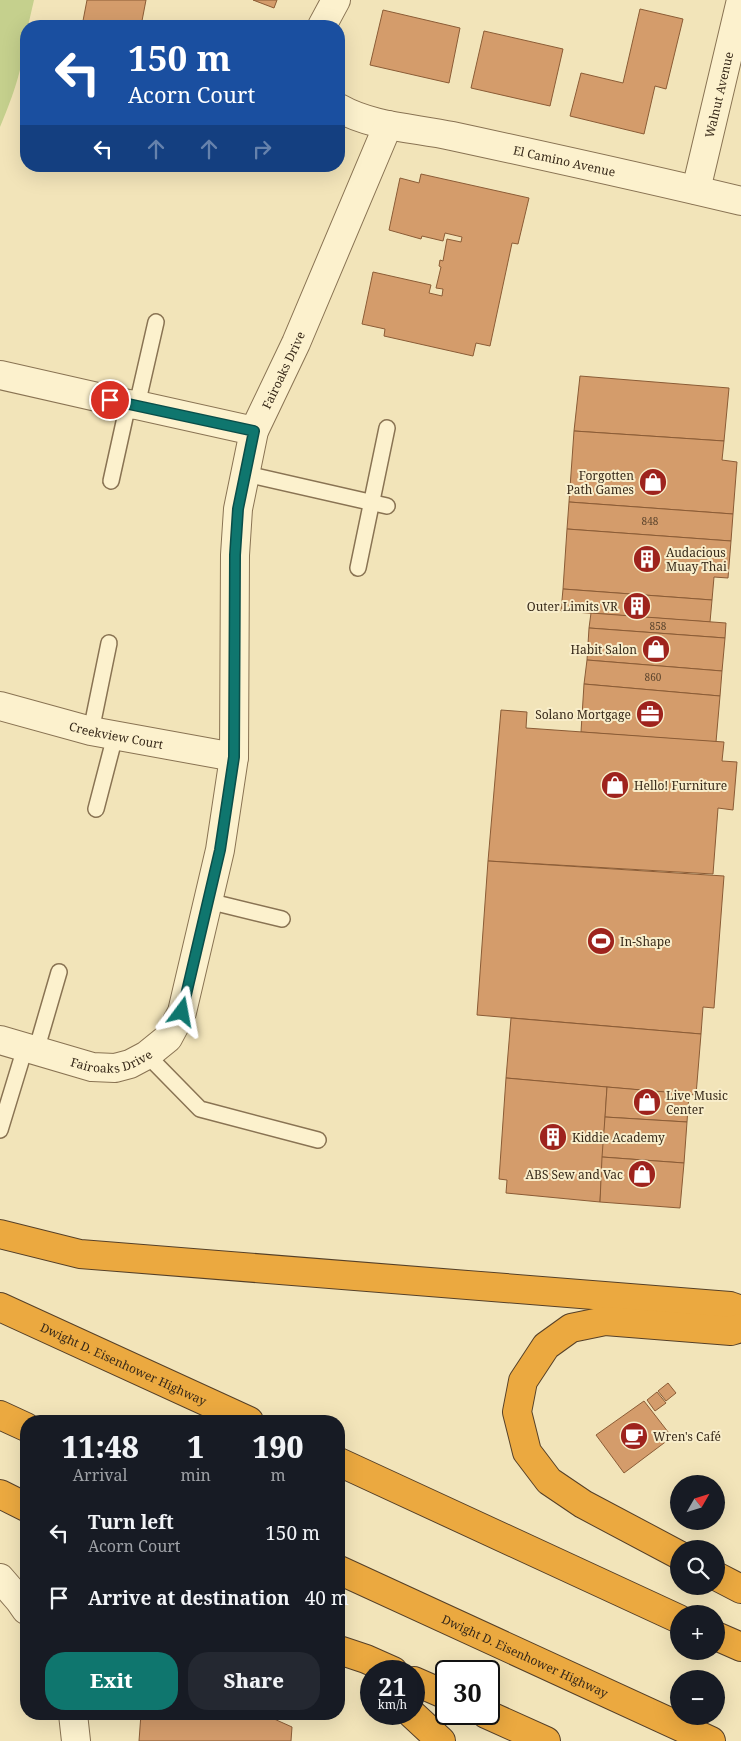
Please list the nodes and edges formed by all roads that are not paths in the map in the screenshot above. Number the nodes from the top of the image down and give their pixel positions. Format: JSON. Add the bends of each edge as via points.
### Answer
{"nodes":[{"id":1,"x":336,"y":0,"type":"edge"},
{"id":2,"x":741,"y":0,"type":"edge"},
{"id":3,"x":325,"y":20,"type":"edge"},
{"id":4,"x":345,"y":113,"type":"edge"},
{"id":5,"x":388,"y":125,"type":"junction"},
{"id":6,"x":696,"y":190,"type":"junction"},
{"id":7,"x":741,"y":201,"type":"edge"},
{"id":8,"x":156,"y":322,"type":"dead end"},
{"id":9,"x":0,"y":375,"type":"edge"},
{"id":10,"x":132,"y":405,"type":"junction"},
{"id":11,"x":387,"y":428,"type":"dead end"},
{"id":12,"x":254,"y":431,"type":"junction"},
{"id":13,"x":246,"y":474,"type":"junction"},
{"id":14,"x":111,"y":481,"type":"dead end"},
{"id":15,"x":370,"y":502,"type":"junction"},
{"id":16,"x":387,"y":506,"type":"dead end"},
{"id":17,"x":358,"y":568,"type":"dead end"},
{"id":18,"x":110,"y":643,"type":"dead end"},
{"id":19,"x":0,"y":706,"type":"edge"},
{"id":20,"x":103,"y":733,"type":"junction"},
{"id":21,"x":234,"y":757,"type":"junction"},
{"id":22,"x":96,"y":809,"type":"dead end"},
{"id":23,"x":208,"y":901,"type":"junction"},
{"id":24,"x":282,"y":919,"type":"dead end"},
{"id":25,"x":59,"y":972,"type":"dead end"},
{"id":26,"x":20,"y":1046,"type":"edge"},
{"id":27,"x":147,"y":1055,"type":"junction"},
{"id":28,"x":0,"y":1130,"type":"edge"},
{"id":29,"x":318,"y":1140,"type":"dead end"},
{"id":30,"x":0,"y":1234,"type":"edge"},
{"id":31,"x":0,"y":1307,"type":"edge"},
{"id":32,"x":741,"y":1310,"type":"edge"},
{"id":33,"x":741,"y":1328,"type":"edge"},
{"id":34,"x":0,"y":1415,"type":"edge"},
{"id":35,"x":235,"y":1415,"type":"edge"},
{"id":36,"x":20,"y":1424,"type":"edge"},
{"id":37,"x":345,"y":1465,"type":"edge"},
{"id":38,"x":0,"y":1494,"type":"edge"},
{"id":39,"x":20,"y":1504,"type":"edge"},
{"id":40,"x":670,"y":1550,"type":"edge"},
{"id":41,"x":345,"y":1573,"type":"edge"},
{"id":42,"x":0,"y":1578,"type":"edge"},
{"id":43,"x":725,"y":1581,"type":"edge"},
{"id":44,"x":741,"y":1589,"type":"edge"},
{"id":45,"x":20,"y":1603,"type":"edge"},
{"id":46,"x":670,"y":1615,"type":"edge"},
{"id":47,"x":725,"y":1640,"type":"edge"},
{"id":48,"x":741,"y":1648,"type":"edge"},
{"id":49,"x":345,"y":1652,"type":"edge"},
{"id":50,"x":368,"y":1660,"type":"edge"},
{"id":51,"x":345,"y":1662,"type":"edge"},
{"id":52,"x":360,"y":1672,"type":"edge"},
{"id":53,"x":74,"y":1720,"type":"edge"},
{"id":54,"x":500,"y":1720,"type":"edge"},
{"id":55,"x":424,"y":1725,"type":"edge"},
{"id":56,"x":76,"y":1741,"type":"edge"},
{"id":57,"x":441,"y":1741,"type":"edge"},
{"id":58,"x":546,"y":1741,"type":"edge"},
{"id":59,"x":711,"y":1741,"type":"edge"}],
"edges":[{"from":1,"to":3,"type":"street"},
{"from":2,"to":6,"type":"street","name":"Walnut Avenue"},
{"from":4,"to":5,"type":"street","name":"El Camino Avenue"},
{"from":5,"to":6,"type":"street","name":"El Camino Avenue"},
{"from":5,"to":12,"type":"street","name":"Fairoaks Drive","via":[[296,343]]},
{"from":6,"to":7,"type":"street","name":"El Camino Avenue"},
{"from":8,"to":10,"type":"lane"},
{"from":9,"to":10,"type":"street"},
{"from":10,"to":12,"type":"street"},
{"from":10,"to":14,"type":"lane"},
{"from":11,"to":15,"type":"lane"},
{"from":12,"to":13,"type":"street","name":"Fairoaks Drive"},
{"from":13,"to":15,"type":"lane"},
{"from":13,"to":21,"type":"street","name":"Fairoaks Drive","via":[[238,509],[235,555]]},
{"from":15,"to":16,"type":"lane"},
{"from":15,"to":17,"type":"lane"},
{"from":18,"to":20,"type":"lane"},
{"from":19,"to":20,"type":"street","name":"Creekview Court"},
{"from":20,"to":21,"type":"street","name":"Creekview Court"},
{"from":20,"to":22,"type":"lane"},
{"from":21,"to":23,"type":"street","name":"Fairoaks Drive","via":[[220,850]]},
{"from":23,"to":24,"type":"lane"},
{"from":23,"to":27,"type":"street","name":"Fairoaks Drive","via":[[182,1012],[168,1038]]},
{"from":25,"to":26,"type":"lane"},
{"from":26,"to":27,"type":"street","name":"Fairoaks Drive","via":[[92,1067],[115,1068]]},
{"from":26,"to":28,"type":"lane"},
{"from":27,"to":29,"type":"lane","via":[[200,1109]]},
{"from":30,"to":32,"type":"highway","via":[[80,1254],[730,1306]]},
{"from":31,"to":35,"type":"highway","name":"Dwight D. Eisenhower Highway"},
{"from":33,"to":40,"type":"highway","via":[[731,1331],[604,1321],[571,1328],[546,1346],[523,1381],[517,1412],[527,1452],[549,1481],[583,1504]]},
{"from":34,"to":36,"type":"highway"},
{"from":37,"to":46,"type":"highway"},
{"from":38,"to":39,"type":"highway"},
{"from":41,"to":59,"type":"highway","name":"Dwight D. Eisenhower Highway"},
{"from":42,"to":45,"type":"street"},
{"from":43,"to":44,"type":"highway"},
{"from":47,"to":48,"type":"highway"},
{"from":49,"to":50,"type":"highway"},
{"from":51,"to":52,"type":"highway"},
{"from":53,"to":56,"type":"street"},
{"from":54,"to":58,"type":"highway"},
{"from":55,"to":57,"type":"highway"}]}
